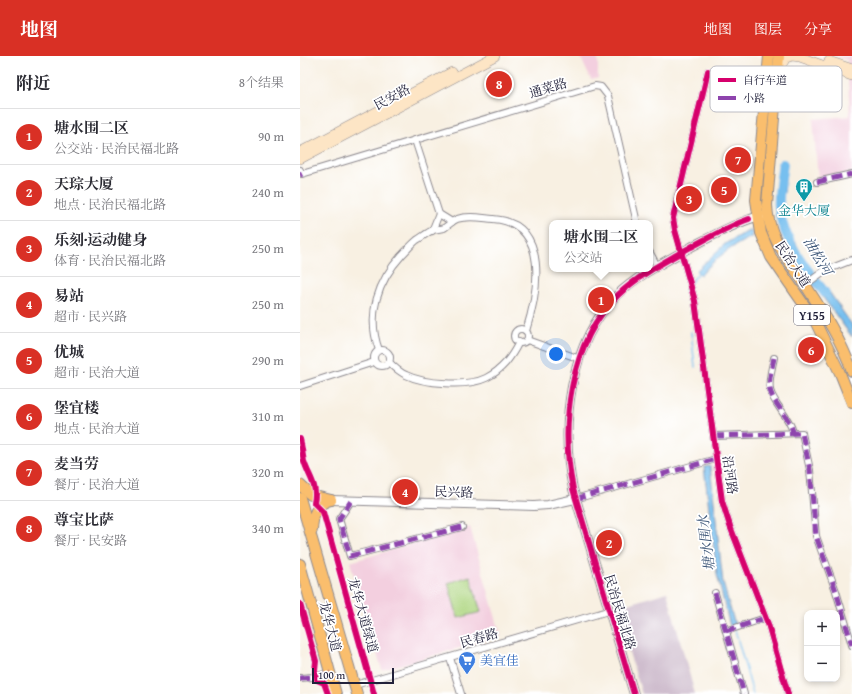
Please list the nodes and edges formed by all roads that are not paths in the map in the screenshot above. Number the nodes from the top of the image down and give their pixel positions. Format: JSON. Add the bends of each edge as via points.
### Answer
{"nodes":[{"id":1,"x":482,"y":56,"type":"edge"},
{"id":2,"x":495,"y":56,"type":"edge"},
{"id":3,"x":771,"y":56,"type":"edge"},
{"id":4,"x":813,"y":56,"type":"edge"},
{"id":5,"x":800,"y":57,"type":"edge"},
{"id":6,"x":770,"y":66,"type":"edge"},
{"id":7,"x":776,"y":66,"type":"edge"},
{"id":8,"x":780,"y":66,"type":"edge"},
{"id":9,"x":825,"y":66,"type":"edge"},
{"id":10,"x":852,"y":69,"type":"edge"},
{"id":11,"x":708,"y":71,"type":"dead end"},
{"id":12,"x":842,"y":72,"type":"edge"},
{"id":13,"x":852,"y":76,"type":"edge"},
{"id":14,"x":765,"y":112,"type":"edge"},
{"id":15,"x":774,"y":112,"type":"edge"},
{"id":16,"x":415,"y":140,"type":"junction"},
{"id":17,"x":300,"y":152,"type":"edge"},
{"id":18,"x":300,"y":159,"type":"edge"},
{"id":19,"x":301,"y":173,"type":"edge"},
{"id":20,"x":852,"y":174,"type":"edge"},
{"id":21,"x":817,"y":182,"type":"dead end"},
{"id":22,"x":439,"y":214,"type":"junction"},
{"id":23,"x":636,"y":220,"type":"edge"},
{"id":24,"x":452,"y":222,"type":"junction"},
{"id":25,"x":764,"y":222,"type":"junction"},
{"id":26,"x":432,"y":230,"type":"junction"},
{"id":27,"x":681,"y":252,"type":"junction"},
{"id":28,"x":653,"y":259,"type":"edge"},
{"id":29,"x":852,"y":260,"type":"edge"},
{"id":30,"x":657,"y":266,"type":"junction"},
{"id":31,"x":653,"y":269,"type":"edge"},
{"id":32,"x":649,"y":272,"type":"edge"},
{"id":33,"x":808,"y":282,"type":"junction"},
{"id":34,"x":526,"y":331,"type":"junction"},
{"id":35,"x":527,"y":340,"type":"junction"},
{"id":36,"x":519,"y":342,"type":"junction"},
{"id":37,"x":379,"y":350,"type":"junction"},
{"id":38,"x":774,"y":358,"type":"dead end"},
{"id":39,"x":580,"y":360,"type":"junction"},
{"id":40,"x":374,"y":362,"type":"junction"},
{"id":41,"x":389,"y":362,"type":"junction"},
{"id":42,"x":852,"y":371,"type":"edge"},
{"id":43,"x":300,"y":386,"type":"edge"},
{"id":44,"x":852,"y":403,"type":"edge"},
{"id":45,"x":793,"y":432,"type":"junction"},
{"id":46,"x":714,"y":436,"type":"junction"},
{"id":47,"x":715,"y":460,"type":"junction"},
{"id":48,"x":300,"y":485,"type":"edge"},
{"id":49,"x":300,"y":498,"type":"edge"},
{"id":50,"x":575,"y":499,"type":"junction"},
{"id":51,"x":331,"y":500,"type":"junction"},
{"id":52,"x":351,"y":501,"type":"junction"},
{"id":53,"x":462,"y":526,"type":"dead end"},
{"id":54,"x":311,"y":535,"type":"junction"},
{"id":55,"x":300,"y":564,"type":"edge"},
{"id":56,"x":715,"y":593,"type":"dead end"},
{"id":57,"x":608,"y":611,"type":"junction"},
{"id":58,"x":765,"y":618,"type":"junction"},
{"id":59,"x":728,"y":630,"type":"junction"},
{"id":60,"x":852,"y":645,"type":"edge"},
{"id":61,"x":450,"y":658,"type":"junction"},
{"id":62,"x":330,"y":673,"type":"junction"},
{"id":63,"x":300,"y":678,"type":"edge"},
{"id":64,"x":356,"y":690,"type":"edge"},
{"id":65,"x":336,"y":694,"type":"edge"},
{"id":66,"x":461,"y":694,"type":"edge"},
{"id":67,"x":634,"y":694,"type":"edge"},
{"id":68,"x":744,"y":694,"type":"edge"},
{"id":69,"x":788,"y":694,"type":"edge"}],
"edges":[{"from":1,"to":17,"type":"main road","name":"民安路"},
{"from":2,"to":18,"type":"main road","name":"民安路"},
{"from":3,"to":6,"type":"main road","name":"民治大道","number":"Y155"},
{"from":3,"to":7,"type":"main road","name":"民治大道","number":"Y155"},
{"from":4,"to":10,"type":"main road"},
{"from":5,"to":8,"type":"main road","via":[[787,58]]},
{"from":5,"to":9,"type":"main road"},
{"from":11,"to":27,"type":"street","name":"沿河路","via":[[674,209],[675,230]]},
{"from":12,"to":13,"type":"main road"},
{"from":14,"to":25,"type":"main road","name":"民治大道","number":"Y155","via":[[756,200]]},
{"from":15,"to":25,"type":"main road","name":"民治大道","number":"Y155"},
{"from":16,"to":19,"type":"street","name":"通菜路"},
{"from":16,"to":22,"type":"street"},
{"from":16,"to":23,"type":"street","name":"通菜路","via":[[590,86],[601,88],[608,96]]},
{"from":20,"to":21,"type":"street"},
{"from":22,"to":24,"type":"street"},
{"from":22,"to":26,"type":"street"},
{"from":24,"to":26,"type":"street","via":[[445,227]]},
{"from":24,"to":34,"type":"street","via":[[470,217],[496,219],[512,223],[527,236],[536,262],[536,275],[533,306]]},
{"from":25,"to":27,"type":"street","name":"民治民福北路","via":[[739,223]]},
{"from":25,"to":33,"type":"main road","name":"民治大道","number":"Y155","via":[[783,255]]},
{"from":25,"to":44,"type":"main road","name":"民治大道","number":"Y155","via":[[771,257],[814,320]]},
{"from":26,"to":37,"type":"street","via":[[416,241],[382,281],[372,324]]},
{"from":27,"to":30,"type":"street","name":"民治民福北路"},
{"from":27,"to":46,"type":"street","name":"沿河路","via":[[692,290]]},
{"from":28,"to":30,"type":"street"},
{"from":29,"to":33,"type":"street","via":[[832,267]]},
{"from":30,"to":31,"type":"street","name":"民治民福北路"},
{"from":32,"to":39,"type":"street","name":"民治民福北路","via":[[609,305],[591,334]]},
{"from":33,"to":42,"type":"main road","name":"民治大道","number":"Y155"},
{"from":34,"to":35,"type":"street"},
{"from":34,"to":36,"type":"street","via":[[521,328],[515,332],[514,338]]},
{"from":35,"to":36,"type":"street"},
{"from":35,"to":39,"type":"street"},
{"from":36,"to":41,"type":"street","via":[[513,355],[500,369],[475,382],[421,380],[406,376]]},
{"from":37,"to":40,"type":"street","via":[[374,353]]},
{"from":37,"to":41,"type":"street","via":[[387,351]]},
{"from":38,"to":45,"type":"street","via":[[770,390],[790,421]]},
{"from":39,"to":50,"type":"street","name":"民治民福北路","via":[[569,404],[567,434],[568,464]]},
{"from":40,"to":41,"type":"street","via":[[383,366]]},
{"from":40,"to":43,"type":"street"},
{"from":45,"to":46,"type":"street"},
{"from":45,"to":60,"type":"street","via":[[803,434],[812,487],[816,536]]},
{"from":46,"to":47,"type":"street","name":"沿河路"},
{"from":47,"to":50,"type":"street"},
{"from":47,"to":58,"type":"street","name":"沿河路","via":[[725,512]]},
{"from":48,"to":51,"type":"main road","via":[[311,495]]},
{"from":49,"to":54,"type":"main road","name":"龙华大道"},
{"from":50,"to":52,"type":"street","name":"民兴路","via":[[534,506]]},
{"from":50,"to":57,"type":"street","name":"民治民福北路"},
{"from":51,"to":52,"type":"street","name":"民兴路"},
{"from":51,"to":54,"type":"main road","via":[[316,509]]},
{"from":52,"to":53,"type":"street","via":[[339,519],[350,556]]},
{"from":54,"to":64,"type":"main road","name":"龙华大道"},
{"from":55,"to":62,"type":"main road","name":"龙华大道"},
{"from":56,"to":59,"type":"street"},
{"from":57,"to":61,"type":"street","name":"民春路"},
{"from":57,"to":67,"type":"street","name":"民治民福北路"},
{"from":58,"to":59,"type":"street"},
{"from":58,"to":69,"type":"street","name":"沿河路"},
{"from":59,"to":68,"type":"street"},
{"from":61,"to":64,"type":"street","name":"民春路"},
{"from":61,"to":66,"type":"street"},
{"from":62,"to":63,"type":"street"},
{"from":62,"to":65,"type":"main road","name":"龙华大道"}]}
